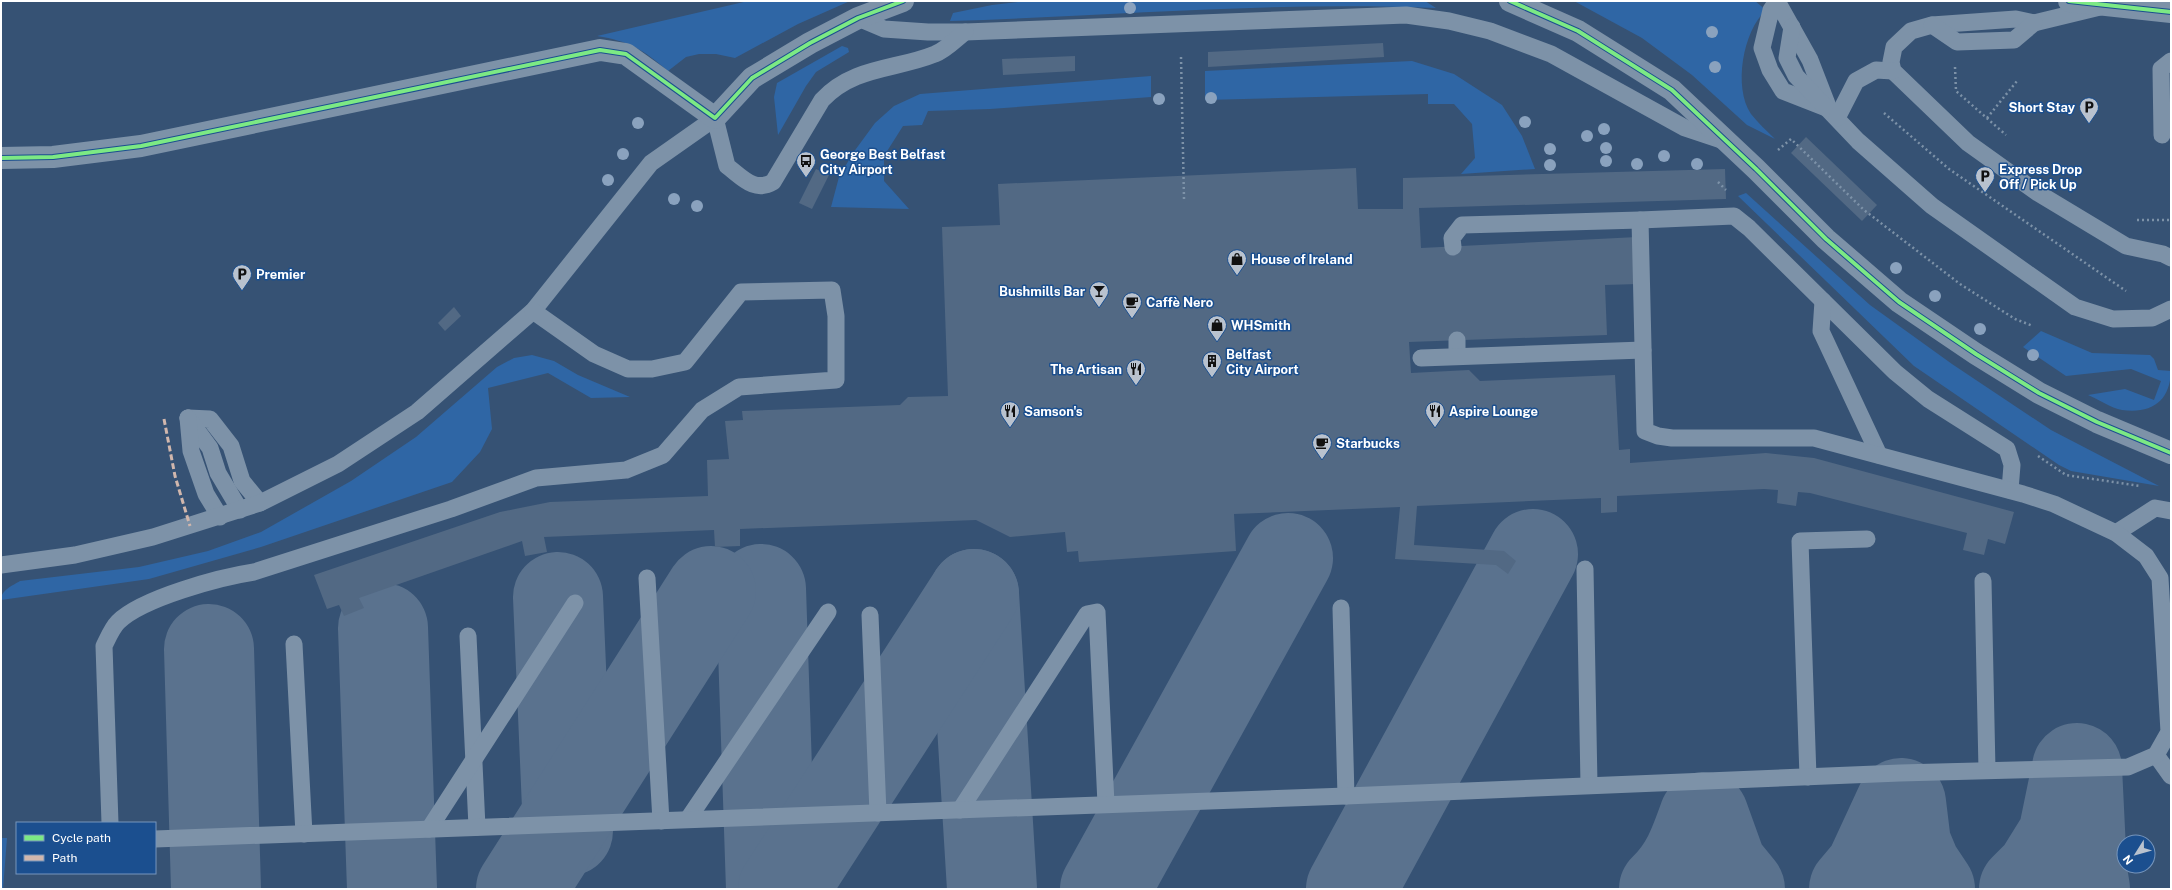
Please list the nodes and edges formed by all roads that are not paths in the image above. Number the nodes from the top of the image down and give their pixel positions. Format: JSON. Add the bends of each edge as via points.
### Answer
{"nodes":[{"id":1,"x":903,"y":1,"type":"edge"},
{"id":2,"x":1777,"y":1,"type":"edge"},
{"id":3,"x":2069,"y":1,"type":"edge"},
{"id":4,"x":1523,"y":3,"type":"edge"},
{"id":5,"x":2106,"y":6,"type":"junction"},
{"id":6,"x":2171,"y":12,"type":"edge"},
{"id":7,"x":858,"y":18,"type":"junction"},
{"id":8,"x":965,"y":32,"type":"junction"},
{"id":9,"x":2168,"y":66,"type":"edge"},
{"id":10,"x":1893,"y":71,"type":"junction"},
{"id":11,"x":1833,"y":113,"type":"junction"},
{"id":12,"x":715,"y":118,"type":"junction"},
{"id":13,"x":2162,"y":134,"type":"dead end"},
{"id":14,"x":1728,"y":143,"type":"junction"},
{"id":15,"x":1,"y":158,"type":"edge"},
{"id":16,"x":1640,"y":220,"type":"junction"},
{"id":17,"x":1453,"y":247,"type":"dead end"},
{"id":18,"x":2171,"y":258,"type":"edge"},
{"id":19,"x":1823,"y":301,"type":"junction"},
{"id":20,"x":2171,"y":309,"type":"edge"},
{"id":21,"x":533,"y":312,"type":"junction"},
{"id":22,"x":1643,"y":350,"type":"junction"},
{"id":23,"x":1420,"y":358,"type":"dead end"},
{"id":24,"x":188,"y":418,"type":"junction"},
{"id":25,"x":2171,"y":452,"type":"edge"},
{"id":26,"x":1879,"y":455,"type":"junction"},
{"id":27,"x":2010,"y":490,"type":"junction"},
{"id":28,"x":260,"y":504,"type":"junction"},
{"id":29,"x":240,"y":510,"type":"junction"},
{"id":30,"x":2171,"y":511,"type":"edge"},
{"id":31,"x":220,"y":517,"type":"junction"},
{"id":32,"x":2116,"y":533,"type":"junction"},
{"id":33,"x":1867,"y":539,"type":"dead end"},
{"id":34,"x":1,"y":565,"type":"edge"},
{"id":35,"x":1585,"y":569,"type":"dead end"},
{"id":36,"x":647,"y":578,"type":"dead end"},
{"id":37,"x":1983,"y":581,"type":"dead end"},
{"id":38,"x":575,"y":603,"type":"dead end"},
{"id":39,"x":1341,"y":608,"type":"dead end"},
{"id":40,"x":828,"y":612,"type":"dead end"},
{"id":41,"x":870,"y":615,"type":"dead end"},
{"id":42,"x":468,"y":636,"type":"dead end"},
{"id":43,"x":294,"y":644,"type":"dead end"},
{"id":44,"x":2156,"y":755,"type":"junction"},
{"id":45,"x":474,"y":759,"type":"junction"},
{"id":46,"x":1987,"y":770,"type":"junction"},
{"id":47,"x":2171,"y":776,"type":"edge"},
{"id":48,"x":1808,"y":777,"type":"junction"},
{"id":49,"x":1589,"y":786,"type":"junction"},
{"id":50,"x":1346,"y":796,"type":"junction"},
{"id":51,"x":1106,"y":804,"type":"junction"},
{"id":52,"x":960,"y":810,"type":"junction"},
{"id":53,"x":878,"y":813,"type":"junction"},
{"id":54,"x":688,"y":819,"type":"junction"},
{"id":55,"x":661,"y":821,"type":"junction"},
{"id":56,"x":110,"y":822,"type":"edge"},
{"id":57,"x":477,"y":827,"type":"junction"},
{"id":58,"x":429,"y":829,"type":"junction"},
{"id":59,"x":304,"y":834,"type":"junction"},
{"id":60,"x":156,"y":839,"type":"edge"}],
"edges":[{"from":1,"to":7,"type":"street"},
{"from":2,"to":11,"type":"lane","via":[[1792,27],[1787,58],[1796,76]]},
{"from":2,"to":11,"type":"lane","via":[[1771,10],[1762,48],[1770,70],[1783,91]]},
{"from":3,"to":5,"type":"street"},
{"from":4,"to":14,"type":"street","via":[[1578,31],[1646,72],[1672,90]]},
{"from":5,"to":6,"type":"street"},
{"from":5,"to":10,"type":"lane","via":[[2034,23],[2016,19],[1932,25],[1911,31],[1894,47],[1891,62]]},
{"from":7,"to":8,"type":"lane","via":[[884,29]]},
{"from":7,"to":12,"type":"street","via":[[752,78]]},
{"from":8,"to":12,"type":"lane","via":[[937,54],[860,75],[830,92],[822,100],[773,182],[766,187],[756,187],[726,166]]},
{"from":8,"to":14,"type":"lane","via":[[1413,16],[1449,21],[1490,32],[1551,54],[1685,128]]},
{"from":9,"to":13,"type":"lane"},
{"from":10,"to":11,"type":"lane","via":[[1876,70],[1856,81]]},
{"from":10,"to":18,"type":"lane","via":[[1968,143],[2038,193],[2126,246]]},
{"from":11,"to":20,"type":"lane","via":[[1858,141],[1932,206],[2075,307],[2113,319],[2152,318]]},
{"from":12,"to":15,"type":"street","via":[[626,54],[600,50],[141,146],[53,157]]},
{"from":12,"to":21,"type":"lane","via":[[651,163]]},
{"from":14,"to":25,"type":"street","via":[[1826,239],[1899,302],[2040,393],[2097,422]]},
{"from":16,"to":17,"type":"lane","via":[[1462,225],[1452,238]]},
{"from":16,"to":19,"type":"lane","via":[[1734,216]]},
{"from":16,"to":22,"type":"lane"},
{"from":19,"to":26,"type":"lane","via":[[1821,331]]},
{"from":19,"to":27,"type":"lane","via":[[1922,395],[2006,449],[2012,465]]},
{"from":21,"to":28,"type":"lane","via":[[417,412],[338,464]]},
{"from":21,"to":56,"type":"lane","via":[[594,354],[628,369],[652,369],[685,362],[741,292],[832,290],[836,316],[836,380],[739,387],[702,410],[663,455],[626,470],[536,478],[444,511],[254,572],[222,577],[144,605],[118,622],[104,646]]},
{"from":22,"to":23,"type":"lane","via":[[1457,348]]},
{"from":22,"to":26,"type":"lane","via":[[1645,431],[1672,438],[1814,438]]},
{"from":24,"to":28,"type":"lane","via":[[210,419],[231,446],[242,481]]},
{"from":24,"to":29,"type":"lane","via":[[210,448],[218,473]]},
{"from":24,"to":31,"type":"lane","via":[[191,450],[206,494]]},
{"from":26,"to":27,"type":"lane"},
{"from":27,"to":32,"type":"lane","via":[[2054,504]]},
{"from":28,"to":29,"type":"lane"},
{"from":29,"to":31,"type":"lane"},
{"from":30,"to":32,"type":"lane","via":[[2155,508]]},
{"from":31,"to":34,"type":"lane","via":[[153,537],[83,553]]},
{"from":32,"to":44,"type":"lane","via":[[2146,556],[2160,578],[2168,732]]},
{"from":33,"to":48,"type":"lane","via":[[1800,542]]},
{"from":35,"to":49,"type":"lane"},
{"from":36,"to":55,"type":"lane"},
{"from":37,"to":46,"type":"lane"},
{"from":38,"to":45,"type":"lane"},
{"from":39,"to":50,"type":"lane"},
{"from":40,"to":54,"type":"lane"},
{"from":41,"to":53,"type":"lane"},
{"from":42,"to":45,"type":"lane"},
{"from":43,"to":59,"type":"lane"},
{"from":44,"to":46,"type":"lane","via":[[2128,767]]},
{"from":44,"to":47,"type":"lane"},
{"from":45,"to":57,"type":"lane"},
{"from":45,"to":58,"type":"lane"},
{"from":46,"to":48,"type":"lane"},
{"from":48,"to":49,"type":"lane"},
{"from":49,"to":50,"type":"lane"},
{"from":50,"to":51,"type":"lane"},
{"from":51,"to":52,"type":"lane"},
{"from":51,"to":52,"type":"lane","via":[[1097,612],[1087,614]]},
{"from":52,"to":53,"type":"lane"},
{"from":53,"to":54,"type":"lane"},
{"from":54,"to":55,"type":"lane"},
{"from":55,"to":57,"type":"lane"},
{"from":57,"to":58,"type":"lane"},
{"from":58,"to":59,"type":"lane"},
{"from":59,"to":60,"type":"lane"}]}
